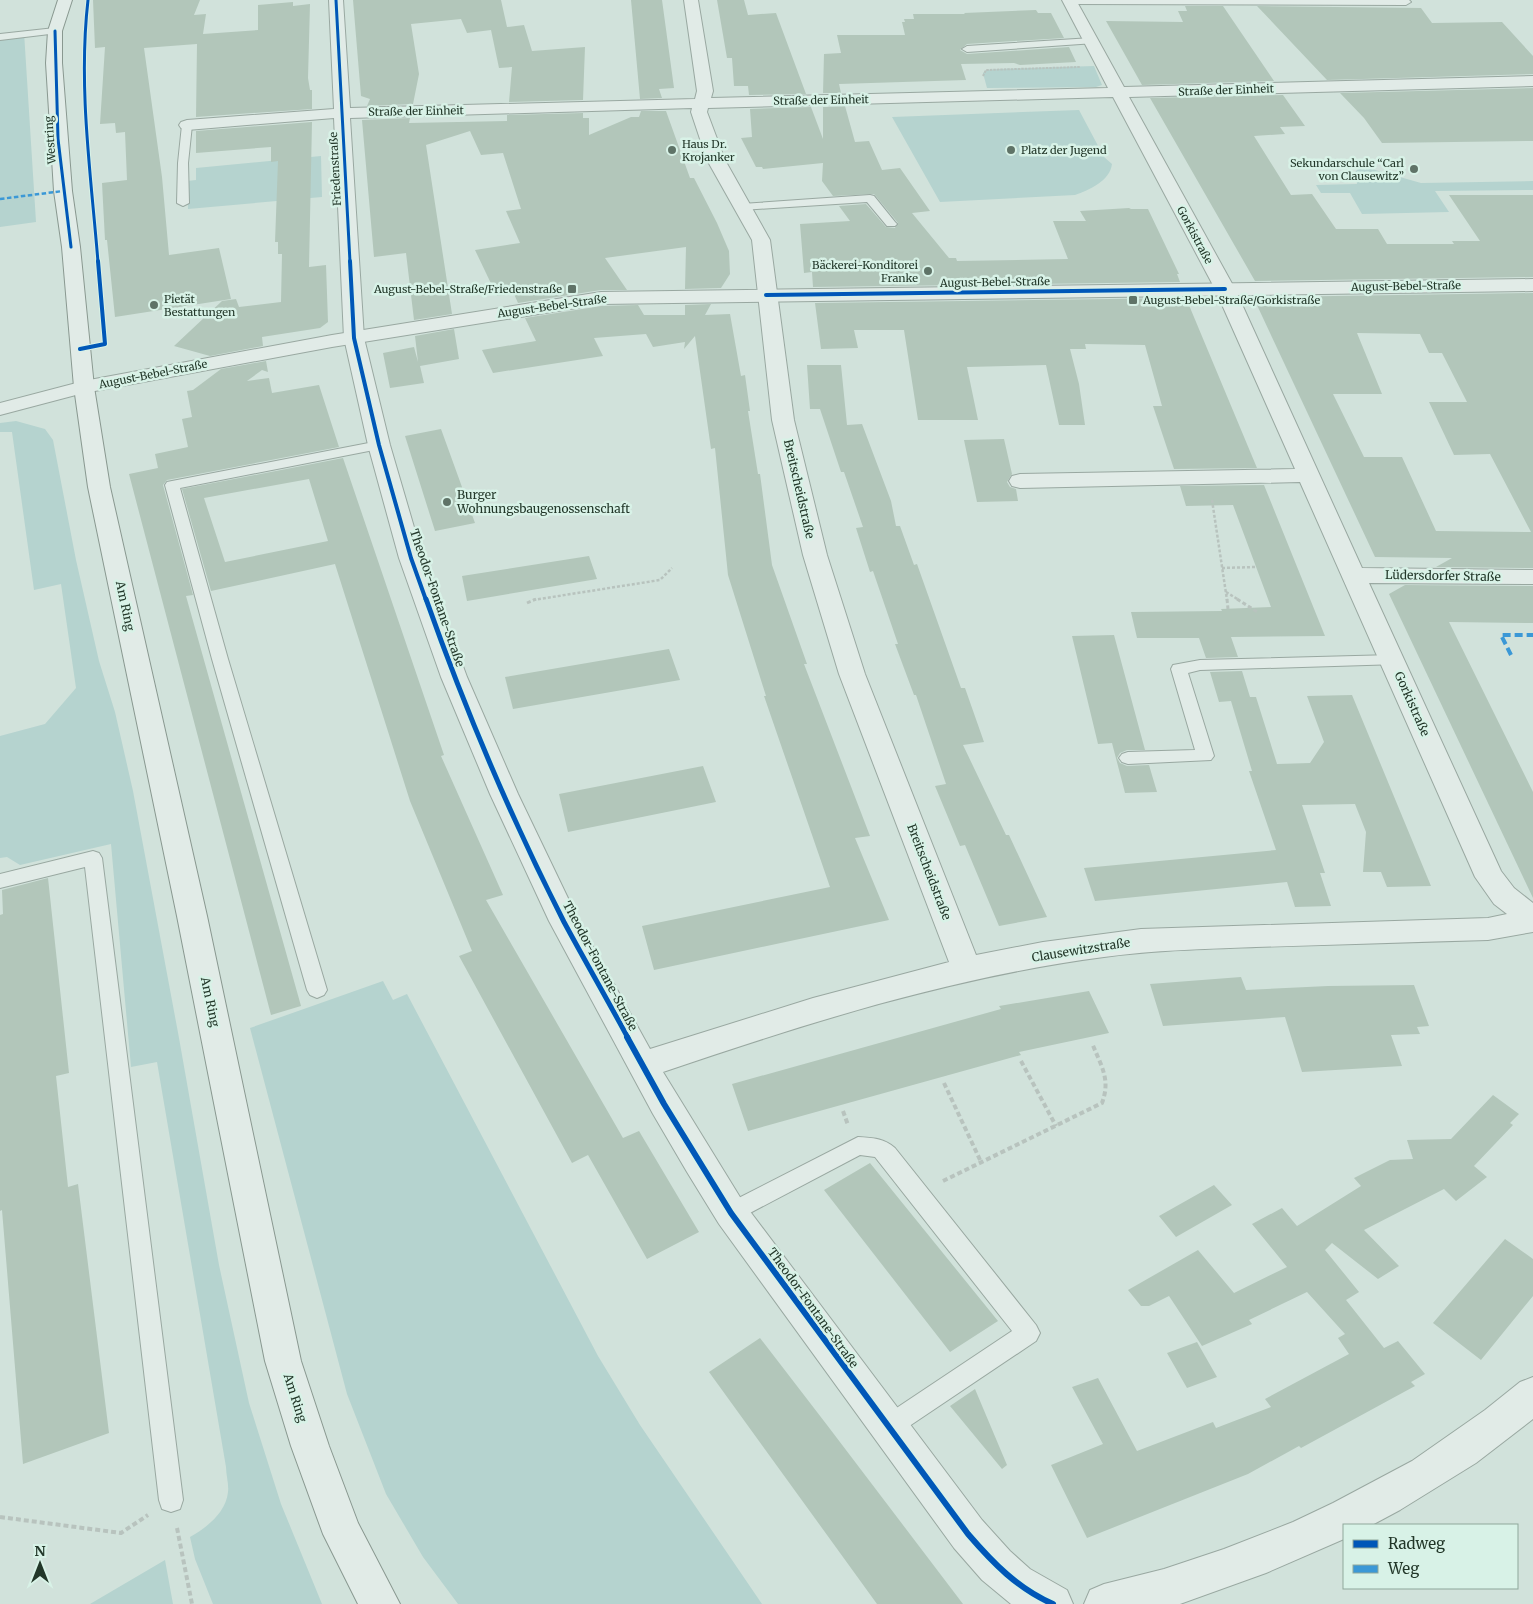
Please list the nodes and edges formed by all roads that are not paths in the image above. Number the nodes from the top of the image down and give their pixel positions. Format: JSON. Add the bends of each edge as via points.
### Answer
{"nodes":[{"id":1,"x":66,"y":0,"type":"edge"},
{"id":2,"x":336,"y":0,"type":"edge"},
{"id":3,"x":691,"y":0,"type":"edge"},
{"id":4,"x":1069,"y":1,"type":"edge"},
{"id":5,"x":1406,"y":2,"type":"dead end"},
{"id":6,"x":55,"y":31,"type":"junction"},
{"id":7,"x":0,"y":37,"type":"edge"},
{"id":8,"x":1092,"y":41,"type":"junction"},
{"id":9,"x":967,"y":49,"type":"dead end"},
{"id":10,"x":1533,"y":81,"type":"edge"},
{"id":11,"x":1119,"y":92,"type":"junction"},
{"id":12,"x":702,"y":103,"type":"junction"},
{"id":13,"x":342,"y":113,"type":"junction"},
{"id":14,"x":187,"y":125,"type":"joint"},
{"id":15,"x":183,"y":203,"type":"dead end"},
{"id":16,"x":742,"y":207,"type":"junction"},
{"id":17,"x":891,"y":224,"type":"dead end"},
{"id":18,"x":1533,"y":284,"type":"edge"},
{"id":19,"x":1224,"y":289,"type":"junction"},
{"id":20,"x":766,"y":295,"type":"junction"},
{"id":21,"x":354,"y":338,"type":"junction"},
{"id":22,"x":84,"y":387,"type":"junction"},
{"id":23,"x":0,"y":409,"type":"edge"},
{"id":24,"x":379,"y":445,"type":"junction"},
{"id":25,"x":1309,"y":475,"type":"junction"},
{"id":26,"x":1020,"y":481,"type":"dead end"},
{"id":27,"x":1354,"y":576,"type":"junction"},
{"id":28,"x":1533,"y":577,"type":"edge"},
{"id":29,"x":1393,"y":660,"type":"junction"},
{"id":30,"x":1128,"y":758,"type":"dead end"},
{"id":31,"x":0,"y":881,"type":"edge"},
{"id":32,"x":1533,"y":920,"type":"edge"},
{"id":33,"x":966,"y":968,"type":"junction"},
{"id":34,"x":317,"y":990,"type":"dead end"},
{"id":35,"x":643,"y":1065,"type":"junction"},
{"id":36,"x":730,"y":1213,"type":"junction"},
{"id":37,"x":1533,"y":1395,"type":"edge"},
{"id":38,"x":888,"y":1427,"type":"junction"},
{"id":39,"x":171,"y":1500,"type":"road end"},
{"id":40,"x":1038,"y":1601,"type":"edge"},
{"id":41,"x":380,"y":1604,"type":"edge"},
{"id":42,"x":1104,"y":1604,"type":"edge"}],
"edges":[{"from":1,"to":6,"type":"street","name":"Westring"},
{"from":2,"to":13,"type":"street","name":"Friedenstraße"},
{"from":3,"to":12,"type":"street","name":"Breitscheidstraße","via":[[705,91]]},
{"from":4,"to":5,"type":"lane"},
{"from":4,"to":8,"type":"street","name":"Gorkistraße"},
{"from":6,"to":7,"type":"lane"},
{"from":6,"to":22,"type":"street","name":"Westring","via":[[54,63],[63,190]]},
{"from":8,"to":9,"type":"lane"},
{"from":8,"to":11,"type":"street","name":"Gorkistraße"},
{"from":10,"to":11,"type":"street","name":"Straße der Einheit"},
{"from":11,"to":12,"type":"street","name":"Straße der Einheit"},
{"from":11,"to":19,"type":"street","name":"Gorkistraße"},
{"from":12,"to":13,"type":"street","name":"Straße der Einheit"},
{"from":12,"to":16,"type":"street","name":"Breitscheidstraße","via":[[699,112],[711,148]]},
{"from":13,"to":14,"type":"street","name":"Straße der Einheit"},
{"from":13,"to":21,"type":"street","name":"Friedenstraße"},
{"from":14,"to":15,"type":"lane","name":"Straße der Einheit","via":[[182,163]]},
{"from":16,"to":17,"type":"lane","via":[[870,198]]},
{"from":16,"to":20,"type":"street","name":"Breitscheidstraße","via":[[761,240]]},
{"from":18,"to":19,"type":"street","name":"August-Bebel-Straße"},
{"from":19,"to":20,"type":"street","name":"August-Bebel-Straße"},
{"from":19,"to":25,"type":"street","name":"Gorkistraße"},
{"from":20,"to":21,"type":"street","name":"August-Bebel-Straße","via":[[586,299]]},
{"from":20,"to":33,"type":"street","name":"Breitscheidstraße","via":[[783,420],[829,605],[852,674]]},
{"from":21,"to":22,"type":"street","name":"August-Bebel-Straße"},
{"from":21,"to":24,"type":"street","name":"Theodor-Fontane-Straße"},
{"from":22,"to":23,"type":"street","name":"August-Bebel-Straße"},
{"from":22,"to":41,"type":"street","name":"Am Ring","via":[[99,487],[186,888],[283,1361],[343,1534]]},
{"from":24,"to":34,"type":"lane","via":[[172,484]]},
{"from":24,"to":35,"type":"street","name":"Theodor-Fontane-Straße","via":[[414,567],[454,677],[504,794],[564,921]]},
{"from":25,"to":26,"type":"street"},
{"from":25,"to":27,"type":"street","name":"Gorkistraße"},
{"from":27,"to":28,"type":"street","name":"Lüdersdorfer Straße"},
{"from":27,"to":29,"type":"street","name":"Gorkistraße"},
{"from":29,"to":30,"type":"lane","via":[[1200,665],[1179,669],[1205,756]]},
{"from":29,"to":32,"type":"street","name":"Gorkistraße","via":[[1489,877],[1504,896]]},
{"from":31,"to":39,"type":"lane","via":[[93,858]]},
{"from":32,"to":33,"type":"street","name":"Clausewitzstraße","via":[[1488,929],[1140,941]]},
{"from":33,"to":35,"type":"street","name":"Clausewitzstraße","via":[[827,1005]]},
{"from":35,"to":36,"type":"street","name":"Theodor-Fontane-Straße"},
{"from":36,"to":38,"type":"street","name":"Theodor-Fontane-Straße"},
{"from":36,"to":38,"type":"lane","via":[[858,1146],[880,1148],[1028,1333]]},
{"from":37,"to":42,"type":"street","via":[[1454,1457],[1381,1501],[1266,1554],[1170,1588]]},
{"from":38,"to":40,"type":"street","name":"Theodor-Fontane-Straße","via":[[968,1534],[1004,1575]]}]}
